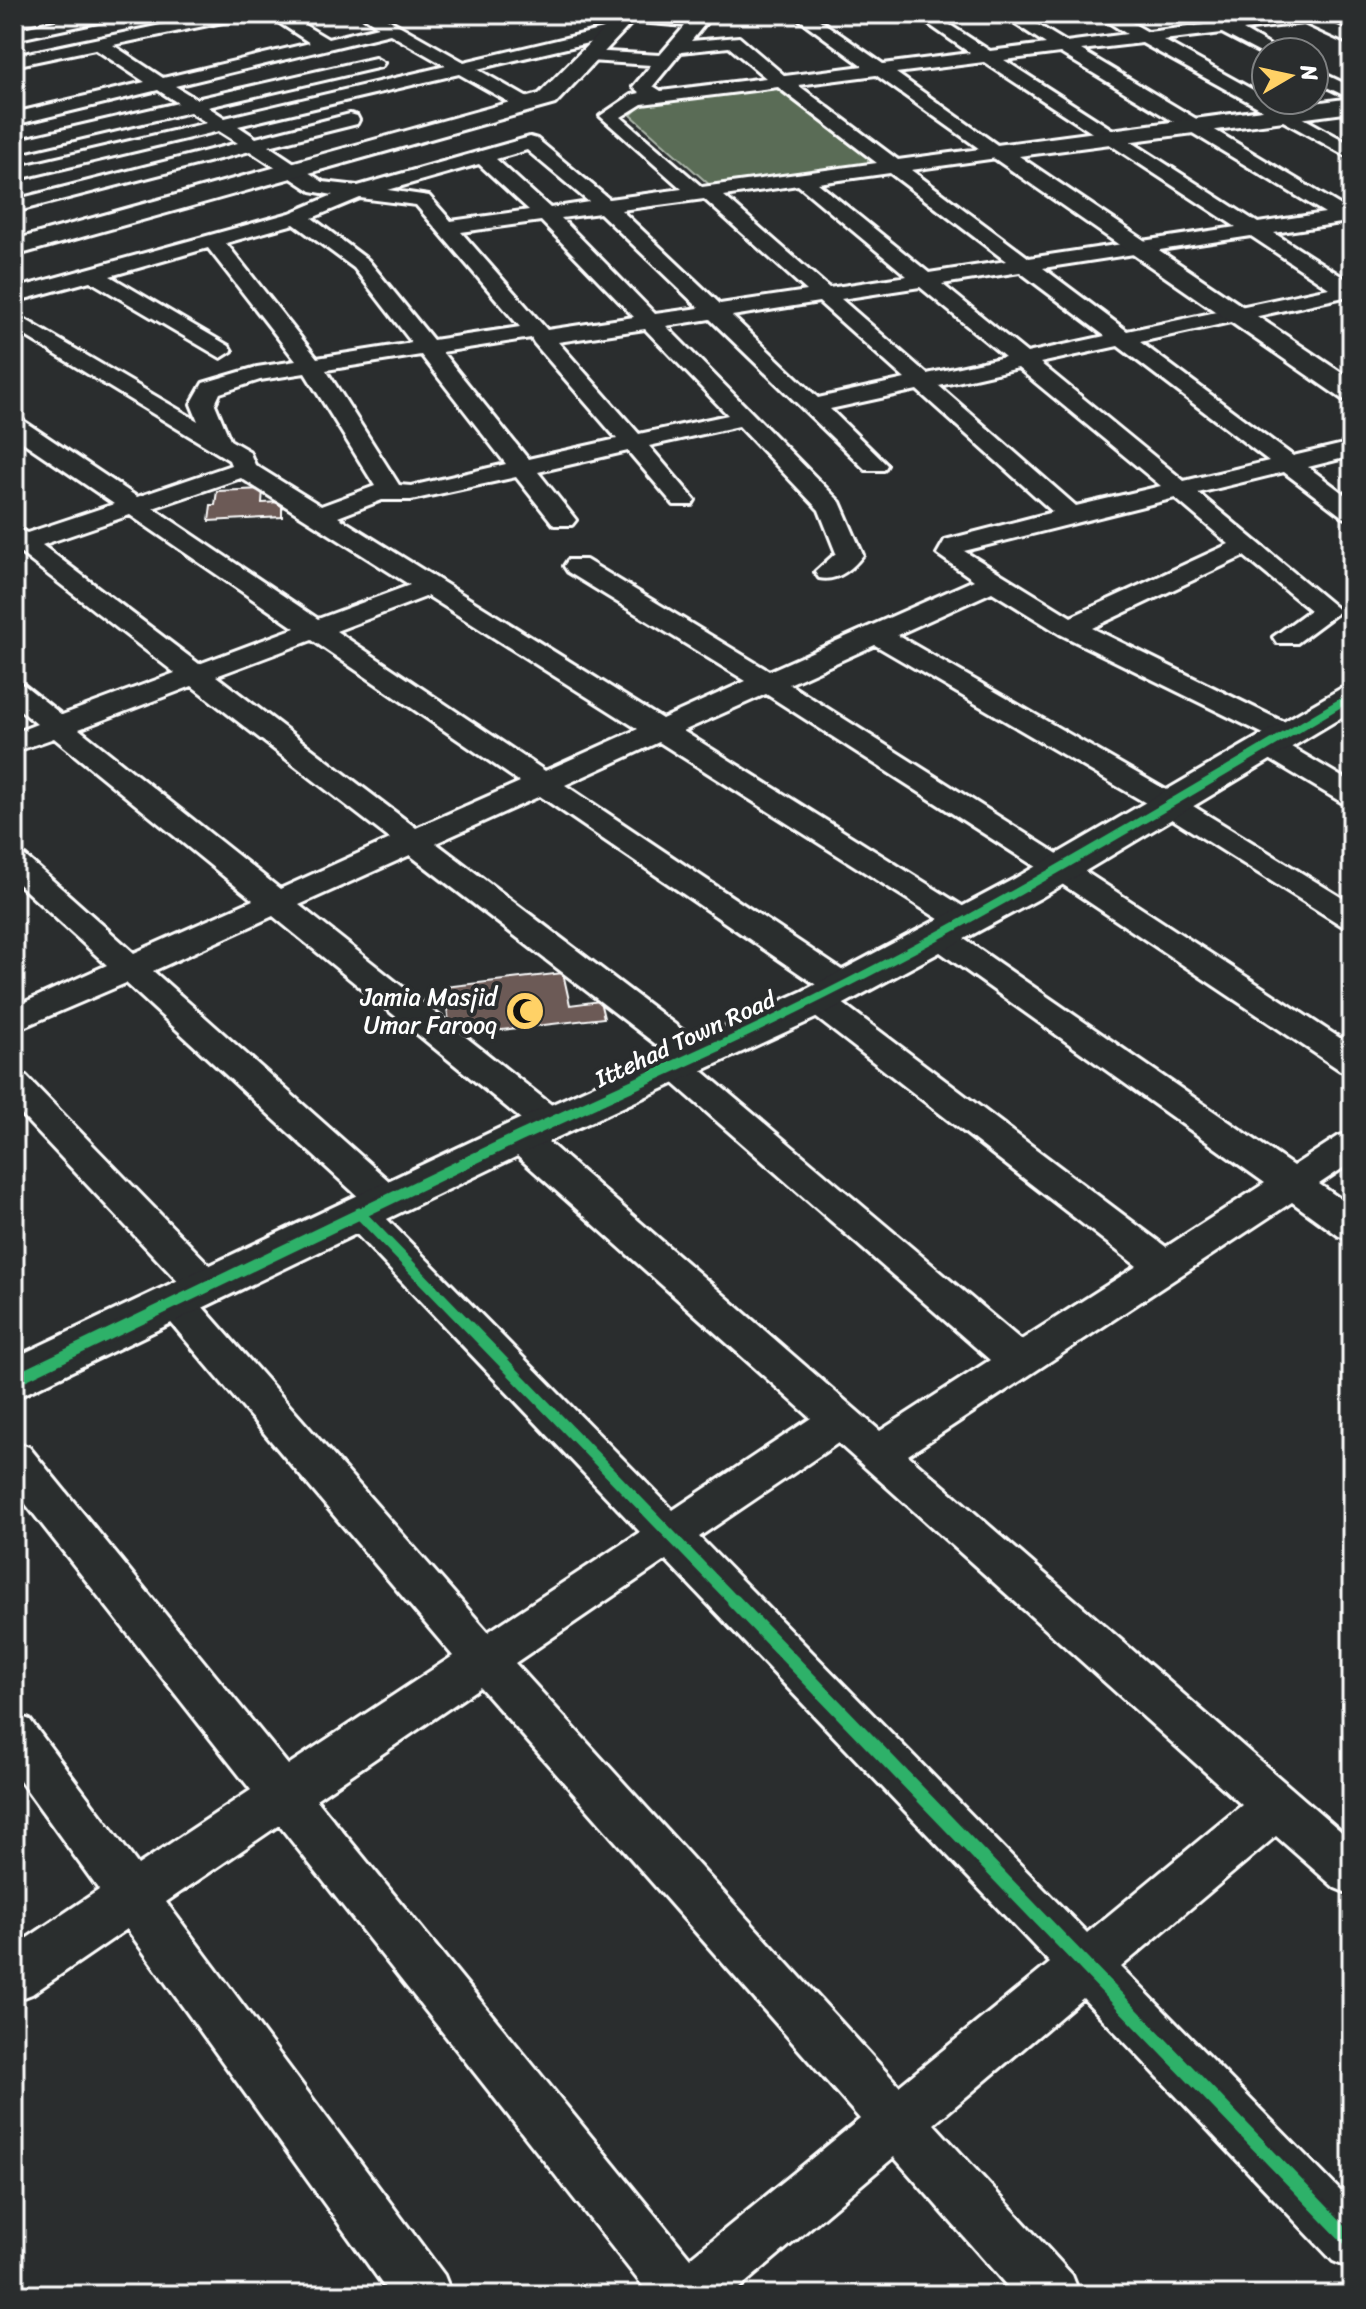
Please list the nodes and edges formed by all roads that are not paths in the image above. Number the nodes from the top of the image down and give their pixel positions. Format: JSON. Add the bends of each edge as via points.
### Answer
{"nodes":[{"id":1,"x":35,"y":14,"type":"edge"},
{"id":2,"x":112,"y":14,"type":"edge"},
{"id":3,"x":132,"y":14,"type":"edge"},
{"id":4,"x":237,"y":14,"type":"edge"},
{"id":5,"x":274,"y":14,"type":"edge"},
{"id":6,"x":366,"y":14,"type":"edge"},
{"id":7,"x":800,"y":14,"type":"edge"},
{"id":8,"x":922,"y":14,"type":"edge"},
{"id":9,"x":1008,"y":14,"type":"edge"},
{"id":10,"x":1104,"y":14,"type":"edge"},
{"id":11,"x":1200,"y":14,"type":"edge"},
{"id":12,"x":1335,"y":14,"type":"edge"},
{"id":13,"x":1303,"y":16,"type":"edge"},
{"id":14,"x":702,"y":18,"type":"edge"},
{"id":15,"x":623,"y":21,"type":"edge"},
{"id":16,"x":52,"y":27,"type":"junction"},
{"id":17,"x":1225,"y":27,"type":"junction"},
{"id":18,"x":392,"y":29,"type":"junction"},
{"id":19,"x":158,"y":31,"type":"junction"},
{"id":20,"x":14,"y":35,"type":"edge"},
{"id":21,"x":1145,"y":37,"type":"junction"},
{"id":22,"x":1250,"y":40,"type":"edge"},
{"id":23,"x":1352,"y":40,"type":"edge"},
{"id":24,"x":99,"y":44,"type":"junction"},
{"id":25,"x":460,"y":44,"type":"dead end"},
{"id":26,"x":325,"y":45,"type":"junction"},
{"id":27,"x":1061,"y":47,"type":"junction"},
{"id":28,"x":431,"y":50,"type":"junction"},
{"id":29,"x":155,"y":55,"type":"dead end"},
{"id":30,"x":670,"y":55,"type":"junction"},
{"id":31,"x":589,"y":56,"type":"junction"},
{"id":32,"x":987,"y":56,"type":"junction"},
{"id":33,"x":14,"y":61,"type":"edge"},
{"id":34,"x":126,"y":61,"type":"junction"},
{"id":35,"x":98,"y":68,"type":"dead end"},
{"id":36,"x":463,"y":68,"type":"junction"},
{"id":37,"x":879,"y":69,"type":"junction"},
{"id":38,"x":219,"y":70,"type":"junction"},
{"id":39,"x":781,"y":81,"type":"junction"},
{"id":40,"x":1330,"y":82,"type":"edge"},
{"id":41,"x":491,"y":83,"type":"junction"},
{"id":42,"x":160,"y":84,"type":"junction"},
{"id":43,"x":461,"y":91,"type":"dead end"},
{"id":44,"x":1352,"y":94,"type":"edge"},
{"id":45,"x":1250,"y":95,"type":"edge"},
{"id":46,"x":657,"y":96,"type":"junction"},
{"id":47,"x":193,"y":105,"type":"junction"},
{"id":48,"x":527,"y":105,"type":"junction"},
{"id":49,"x":1352,"y":105,"type":"edge"},
{"id":50,"x":1330,"y":108,"type":"edge"},
{"id":51,"x":372,"y":114,"type":"dead end"},
{"id":52,"x":1269,"y":116,"type":"edge"},
{"id":53,"x":1287,"y":116,"type":"edge"},
{"id":54,"x":14,"y":119,"type":"edge"},
{"id":55,"x":223,"y":125,"type":"junction"},
{"id":56,"x":1193,"y":126,"type":"junction"},
{"id":57,"x":1111,"y":136,"type":"junction"},
{"id":58,"x":253,"y":145,"type":"junction"},
{"id":59,"x":14,"y":147,"type":"edge"},
{"id":60,"x":997,"y":152,"type":"junction"},
{"id":61,"x":1352,"y":153,"type":"edge"},
{"id":62,"x":482,"y":156,"type":"junction"},
{"id":63,"x":895,"y":166,"type":"junction"},
{"id":64,"x":294,"y":171,"type":"junction"},
{"id":65,"x":14,"y":174,"type":"edge"},
{"id":66,"x":802,"y":179,"type":"junction"},
{"id":67,"x":355,"y":193,"type":"junction"},
{"id":68,"x":704,"y":193,"type":"junction"},
{"id":69,"x":14,"y":206,"type":"edge"},
{"id":70,"x":605,"y":206,"type":"junction"},
{"id":71,"x":545,"y":214,"type":"junction"},
{"id":72,"x":297,"y":217,"type":"junction"},
{"id":73,"x":1349,"y":217,"type":"edge"},
{"id":74,"x":446,"y":228,"type":"junction"},
{"id":75,"x":1254,"y":230,"type":"junction"},
{"id":76,"x":213,"y":241,"type":"junction"},
{"id":77,"x":1139,"y":247,"type":"junction"},
{"id":78,"x":14,"y":248,"type":"edge"},
{"id":79,"x":1026,"y":264,"type":"junction"},
{"id":80,"x":91,"y":273,"type":"junction"},
{"id":81,"x":926,"y":280,"type":"junction"},
{"id":82,"x":1350,"y":291,"type":"edge"},
{"id":83,"x":823,"y":295,"type":"junction"},
{"id":84,"x":14,"y":296,"type":"edge"},
{"id":85,"x":714,"y":312,"type":"junction"},
{"id":86,"x":1236,"y":313,"type":"junction"},
{"id":87,"x":14,"y":320,"type":"edge"},
{"id":88,"x":649,"y":322,"type":"junction"},
{"id":89,"x":539,"y":335,"type":"junction"},
{"id":90,"x":1122,"y":338,"type":"junction"},
{"id":91,"x":427,"y":348,"type":"junction"},
{"id":92,"x":221,"y":351,"type":"dead end"},
{"id":93,"x":1023,"y":360,"type":"junction"},
{"id":94,"x":313,"y":367,"type":"junction"},
{"id":95,"x":921,"y":382,"type":"junction"},
{"id":96,"x":1352,"y":393,"type":"edge"},
{"id":97,"x":813,"y":406,"type":"junction"},
{"id":98,"x":744,"y":418,"type":"junction"},
{"id":99,"x":14,"y":425,"type":"edge"},
{"id":100,"x":633,"y":443,"type":"junction"},
{"id":101,"x":220,"y":444,"type":"junction"},
{"id":102,"x":1352,"y":449,"type":"edge"},
{"id":103,"x":1288,"y":464,"type":"junction"},
{"id":104,"x":875,"y":465,"type":"dead end"},
{"id":105,"x":523,"y":467,"type":"junction"},
{"id":106,"x":244,"y":469,"type":"junction"},
{"id":107,"x":1178,"y":490,"type":"junction"},
{"id":108,"x":391,"y":492,"type":"junction"},
{"id":109,"x":683,"y":500,"type":"dead end"},
{"id":110,"x":134,"y":506,"type":"junction"},
{"id":111,"x":1352,"y":512,"type":"edge"},
{"id":112,"x":1071,"y":515,"type":"junction"},
{"id":113,"x":319,"y":516,"type":"junction"},
{"id":114,"x":563,"y":520,"type":"dead end"},
{"id":115,"x":17,"y":542,"type":"edge"},
{"id":116,"x":1247,"y":545,"type":"junction"},
{"id":117,"x":577,"y":566,"type":"dead end"},
{"id":118,"x":828,"y":572,"type":"dead end"},
{"id":119,"x":994,"y":581,"type":"junction"},
{"id":120,"x":430,"y":586,"type":"junction"},
{"id":121,"x":1070,"y":628,"type":"junction"},
{"id":122,"x":316,"y":629,"type":"junction"},
{"id":123,"x":876,"y":634,"type":"junction"},
{"id":124,"x":1287,"y":637,"type":"dead end"},
{"id":125,"x":196,"y":674,"type":"junction"},
{"id":126,"x":769,"y":681,"type":"junction"},
{"id":127,"x":14,"y":691,"type":"edge"},
{"id":128,"x":1352,"y":696,"type":"edge"},
{"id":129,"x":58,"y":727,"type":"junction"},
{"id":130,"x":661,"y":730,"type":"junction"},
{"id":131,"x":1276,"y":740,"type":"junction"},
{"id":132,"x":14,"y":743,"type":"edge"},
{"id":133,"x":543,"y":782,"type":"junction"},
{"id":134,"x":1352,"y":796,"type":"edge"},
{"id":135,"x":1169,"y":804,"type":"junction"},
{"id":136,"x":414,"y":841,"type":"junction"},
{"id":137,"x":14,"y":863,"type":"edge"},
{"id":138,"x":1062,"y":868,"type":"junction"},
{"id":139,"x":276,"y":902,"type":"junction"},
{"id":140,"x":1352,"y":918,"type":"edge"},
{"id":141,"x":950,"y":928,"type":"junction"},
{"id":142,"x":130,"y":968,"type":"junction"},
{"id":143,"x":830,"y":994,"type":"junction"},
{"id":144,"x":14,"y":1020,"type":"edge"},
{"id":145,"x":685,"y":1061,"type":"junction"},
{"id":146,"x":1352,"y":1062,"type":"edge"},
{"id":147,"x":14,"y":1085,"type":"edge"},
{"id":148,"x":534,"y":1130,"type":"junction"},
{"id":149,"x":1352,"y":1145,"type":"edge"},
{"id":150,"x":1293,"y":1183,"type":"junction"},
{"id":151,"x":373,"y":1207,"type":"junction"},
{"id":152,"x":1352,"y":1226,"type":"edge"},
{"id":153,"x":1165,"y":1267,"type":"junction"},
{"id":154,"x":191,"y":1293,"type":"junction"},
{"id":155,"x":1019,"y":1362,"type":"junction"},
{"id":156,"x":15,"y":1376,"type":"edge"},
{"id":157,"x":840,"y":1420,"type":"junction"},
{"id":158,"x":878,"y":1453,"type":"junction"},
{"id":159,"x":14,"y":1459,"type":"edge"},
{"id":160,"x":669,"y":1536,"type":"junction"},
{"id":161,"x":484,"y":1660,"type":"junction"},
{"id":162,"x":14,"y":1735,"type":"edge"},
{"id":163,"x":283,"y":1795,"type":"junction"},
{"id":164,"x":1278,"y":1805,"type":"junction"},
{"id":165,"x":1348,"y":1863,"type":"edge"},
{"id":166,"x":133,"y":1896,"type":"junction"},
{"id":167,"x":1084,"y":1966,"type":"junction"},
{"id":168,"x":14,"y":1976,"type":"edge"},
{"id":169,"x":897,"y":2122,"type":"junction"},
{"id":170,"x":1352,"y":2242,"type":"edge"},
{"id":171,"x":424,"y":2295,"type":"edge"},
{"id":172,"x":686,"y":2295,"type":"edge"},
{"id":173,"x":1052,"y":2295,"type":"edge"}],
"edges":[{"from":1,"to":16,"type":"street"},
{"from":2,"to":16,"type":"street"},
{"from":3,"to":19,"type":"street"},
{"from":4,"to":19,"type":"street"},
{"from":5,"to":26,"type":"street"},
{"from":6,"to":18,"type":"street"},
{"from":7,"to":37,"type":"street"},
{"from":8,"to":32,"type":"street"},
{"from":9,"to":27,"type":"street"},
{"from":10,"to":21,"type":"street"},
{"from":11,"to":17,"type":"street"},
{"from":12,"to":13,"type":"street"},
{"from":13,"to":17,"type":"street"},
{"from":13,"to":23,"type":"street"},
{"from":14,"to":15,"type":"street"},
{"from":14,"to":30,"type":"street"},
{"from":15,"to":31,"type":"street"},
{"from":15,"to":36,"type":"street"},
{"from":16,"to":20,"type":"street"},
{"from":17,"to":21,"type":"street"},
{"from":17,"to":22,"type":"street"},
{"from":18,"to":26,"type":"street"},
{"from":18,"to":28,"type":"street"},
{"from":19,"to":24,"type":"street"},
{"from":19,"to":38,"type":"street"},
{"from":21,"to":27,"type":"street"},
{"from":21,"to":45,"type":"street"},
{"from":24,"to":33,"type":"street"},
{"from":24,"to":34,"type":"street"},
{"from":25,"to":28,"type":"street"},
{"from":26,"to":38,"type":"street"},
{"from":27,"to":32,"type":"street"},
{"from":27,"to":56,"type":"street"},
{"from":28,"to":36,"type":"street"},
{"from":28,"to":47,"type":"street"},
{"from":29,"to":34,"type":"street"},
{"from":30,"to":31,"type":"street"},
{"from":30,"to":39,"type":"street","via":[[733,41]]},
{"from":30,"to":46,"type":"street","via":[[642,87]]},
{"from":31,"to":48,"type":"street","via":[[547,99]]},
{"from":32,"to":37,"type":"street"},
{"from":32,"to":57,"type":"street"},
{"from":34,"to":35,"type":"street"},
{"from":34,"to":42,"type":"street"},
{"from":36,"to":41,"type":"street"},
{"from":36,"to":55,"type":"street"},
{"from":37,"to":39,"type":"street"},
{"from":37,"to":60,"type":"street"},
{"from":38,"to":42,"type":"street"},
{"from":39,"to":46,"type":"street"},
{"from":39,"to":63,"type":"street"},
{"from":40,"to":44,"type":"street"},
{"from":41,"to":43,"type":"street"},
{"from":41,"to":48,"type":"street"},
{"from":42,"to":47,"type":"street"},
{"from":42,"to":54,"type":"street"},
{"from":46,"to":68,"type":"street","via":[[637,99],[609,116]]},
{"from":47,"to":55,"type":"street"},
{"from":47,"to":59,"type":"street"},
{"from":48,"to":64,"type":"street"},
{"from":49,"to":50,"type":"street"},
{"from":51,"to":58,"type":"street"},
{"from":52,"to":56,"type":"street"},
{"from":53,"to":61,"type":"street"},
{"from":55,"to":58,"type":"street"},
{"from":55,"to":65,"type":"street"},
{"from":56,"to":57,"type":"street"},
{"from":56,"to":73,"type":"street"},
{"from":57,"to":60,"type":"street"},
{"from":57,"to":75,"type":"street"},
{"from":58,"to":64,"type":"street"},
{"from":58,"to":69,"type":"street"},
{"from":60,"to":63,"type":"street"},
{"from":60,"to":77,"type":"street"},
{"from":62,"to":67,"type":"street"},
{"from":62,"to":70,"type":"street","via":[[530,143]]},
{"from":62,"to":71,"type":"street"},
{"from":63,"to":66,"type":"street"},
{"from":63,"to":79,"type":"street"},
{"from":64,"to":67,"type":"street","via":[[318,187]]},
{"from":64,"to":78,"type":"street"},
{"from":66,"to":68,"type":"street"},
{"from":66,"to":81,"type":"street"},
{"from":67,"to":72,"type":"street"},
{"from":67,"to":74,"type":"street","via":[[422,200]]},
{"from":68,"to":70,"type":"street"},
{"from":68,"to":83,"type":"street"},
{"from":70,"to":71,"type":"street"},
{"from":70,"to":85,"type":"street"},
{"from":71,"to":74,"type":"street"},
{"from":71,"to":88,"type":"street"},
{"from":72,"to":76,"type":"street"},
{"from":72,"to":91,"type":"street","via":[[361,264]]},
{"from":73,"to":75,"type":"street"},
{"from":74,"to":89,"type":"street"},
{"from":75,"to":77,"type":"street"},
{"from":75,"to":82,"type":"street"},
{"from":76,"to":80,"type":"street"},
{"from":76,"to":94,"type":"street"},
{"from":77,"to":79,"type":"street"},
{"from":77,"to":86,"type":"street"},
{"from":79,"to":81,"type":"street"},
{"from":79,"to":90,"type":"street"},
{"from":80,"to":84,"type":"street"},
{"from":80,"to":92,"type":"street"},
{"from":81,"to":83,"type":"street"},
{"from":81,"to":93,"type":"street"},
{"from":82,"to":86,"type":"street"},
{"from":83,"to":85,"type":"street"},
{"from":83,"to":95,"type":"street"},
{"from":85,"to":88,"type":"street"},
{"from":85,"to":97,"type":"street"},
{"from":86,"to":90,"type":"street"},
{"from":86,"to":96,"type":"street"},
{"from":87,"to":101,"type":"street"},
{"from":88,"to":89,"type":"street"},
{"from":88,"to":98,"type":"street"},
{"from":89,"to":91,"type":"street"},
{"from":89,"to":100,"type":"street"},
{"from":90,"to":93,"type":"street"},
{"from":90,"to":103,"type":"street"},
{"from":91,"to":94,"type":"street"},
{"from":91,"to":105,"type":"street"},
{"from":93,"to":95,"type":"street"},
{"from":93,"to":107,"type":"street"},
{"from":94,"to":101,"type":"street","via":[[257,374],[211,388],[203,404]]},
{"from":94,"to":108,"type":"street"},
{"from":95,"to":97,"type":"street"},
{"from":95,"to":112,"type":"street"},
{"from":97,"to":104,"type":"street"},
{"from":98,"to":100,"type":"street"},
{"from":98,"to":118,"type":"street","via":[[831,507],[850,555]]},
{"from":99,"to":110,"type":"street"},
{"from":100,"to":105,"type":"street"},
{"from":100,"to":109,"type":"street"},
{"from":101,"to":106,"type":"street","via":[[240,456]]},
{"from":102,"to":103,"type":"street"},
{"from":103,"to":107,"type":"street"},
{"from":103,"to":111,"type":"street"},
{"from":105,"to":108,"type":"street","via":[[411,493]]},
{"from":105,"to":114,"type":"street"},
{"from":106,"to":110,"type":"street"},
{"from":106,"to":113,"type":"street"},
{"from":107,"to":112,"type":"street"},
{"from":107,"to":116,"type":"street"},
{"from":108,"to":113,"type":"street"},
{"from":110,"to":115,"type":"street"},
{"from":110,"to":122,"type":"street"},
{"from":112,"to":119,"type":"street","via":[[954,545],[950,554]]},
{"from":113,"to":120,"type":"street"},
{"from":115,"to":125,"type":"street"},
{"from":116,"to":121,"type":"street"},
{"from":116,"to":124,"type":"street","via":[[1327,611]]},
{"from":117,"to":126,"type":"street"},
{"from":119,"to":121,"type":"street"},
{"from":119,"to":123,"type":"street"},
{"from":120,"to":122,"type":"street"},
{"from":120,"to":130,"type":"street"},
{"from":121,"to":131,"type":"street"},
{"from":122,"to":125,"type":"street"},
{"from":122,"to":133,"type":"street"},
{"from":123,"to":126,"type":"street"},
{"from":123,"to":135,"type":"street"},
{"from":125,"to":129,"type":"street"},
{"from":125,"to":136,"type":"street"},
{"from":126,"to":130,"type":"street"},
{"from":126,"to":138,"type":"street"},
{"from":127,"to":129,"type":"street"},
{"from":128,"to":131,"type":"street","name":"Ittehad Town Road"},
{"from":129,"to":132,"type":"street"},
{"from":129,"to":139,"type":"street"},
{"from":130,"to":133,"type":"street"},
{"from":130,"to":141,"type":"street"},
{"from":131,"to":134,"type":"street"},
{"from":131,"to":135,"type":"street","name":"Ittehad Town Road"},
{"from":133,"to":136,"type":"street"},
{"from":133,"to":143,"type":"street"},
{"from":135,"to":138,"type":"street","name":"Ittehad Town Road"},
{"from":135,"to":140,"type":"street"},
{"from":136,"to":139,"type":"street"},
{"from":136,"to":145,"type":"street"},
{"from":137,"to":142,"type":"street"},
{"from":138,"to":141,"type":"street","name":"Ittehad Town Road"},
{"from":138,"to":146,"type":"street"},
{"from":139,"to":142,"type":"street"},
{"from":139,"to":148,"type":"street"},
{"from":141,"to":143,"type":"street","name":"Ittehad Town Road"},
{"from":141,"to":150,"type":"street"},
{"from":142,"to":144,"type":"street"},
{"from":142,"to":151,"type":"street"},
{"from":143,"to":145,"type":"street","name":"Ittehad Town Road"},
{"from":143,"to":153,"type":"street"},
{"from":145,"to":148,"type":"street","name":"Ittehad Town Road"},
{"from":145,"to":155,"type":"street"},
{"from":147,"to":154,"type":"street"},
{"from":148,"to":151,"type":"street","name":"Ittehad Town Road"},
{"from":148,"to":157,"type":"street"},
{"from":149,"to":150,"type":"street"},
{"from":150,"to":152,"type":"street"},
{"from":150,"to":153,"type":"street"},
{"from":151,"to":154,"type":"street","name":"Ittehad Town Road"},
{"from":151,"to":160,"type":"street"},
{"from":153,"to":155,"type":"street"},
{"from":154,"to":156,"type":"street","name":"Ittehad Town Road"},
{"from":154,"to":161,"type":"street"},
{"from":155,"to":158,"type":"street"},
{"from":157,"to":158,"type":"street"},
{"from":157,"to":160,"type":"street"},
{"from":158,"to":164,"type":"street"},
{"from":159,"to":163,"type":"street"},
{"from":160,"to":161,"type":"street"},
{"from":160,"to":167,"type":"street"},
{"from":161,"to":163,"type":"street"},
{"from":161,"to":169,"type":"street"},
{"from":162,"to":166,"type":"street"},
{"from":163,"to":166,"type":"street"},
{"from":163,"to":172,"type":"street"},
{"from":164,"to":165,"type":"street"},
{"from":164,"to":167,"type":"street"},
{"from":166,"to":168,"type":"street"},
{"from":166,"to":171,"type":"street"},
{"from":167,"to":169,"type":"street"},
{"from":167,"to":170,"type":"street"},
{"from":169,"to":172,"type":"street"},
{"from":169,"to":173,"type":"street"}]}
